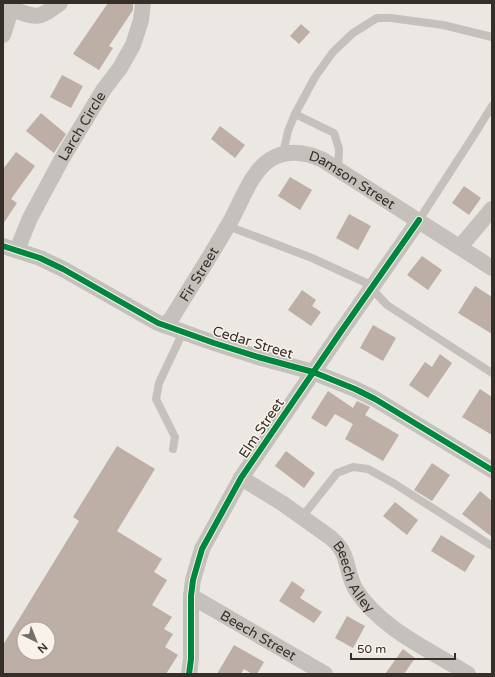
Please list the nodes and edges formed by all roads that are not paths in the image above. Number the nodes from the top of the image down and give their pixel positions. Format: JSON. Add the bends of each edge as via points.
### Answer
{"nodes":[{"id":1,"x":60,"y":3,"type":"edge"},
{"id":2,"x":143,"y":3,"type":"edge"},
{"id":3,"x":12,"y":6,"type":"edge"},
{"id":4,"x":3,"y":35,"type":"edge"},
{"id":5,"x":492,"y":37,"type":"edge"},
{"id":6,"x":492,"y":106,"type":"edge"},
{"id":7,"x":295,"y":114,"type":"junction"},
{"id":8,"x":283,"y":154,"type":"junction"},
{"id":9,"x":338,"y":169,"type":"junction"},
{"id":10,"x":492,"y":209,"type":"edge"},
{"id":11,"x":419,"y":220,"type":"junction"},
{"id":12,"x":229,"y":224,"type":"junction"},
{"id":13,"x":460,"y":247,"type":"junction"},
{"id":14,"x":10,"y":248,"type":"edge"},
{"id":15,"x":492,"y":268,"type":"edge"},
{"id":16,"x":372,"y":287,"type":"junction"},
{"id":17,"x":164,"y":325,"type":"junction"},
{"id":18,"x":183,"y":332,"type":"junction"},
{"id":19,"x":313,"y":372,"type":"junction"},
{"id":20,"x":492,"y":373,"type":"edge"},
{"id":21,"x":173,"y":449,"type":"dead end"},
{"id":22,"x":492,"y":470,"type":"edge"},
{"id":23,"x":241,"y":478,"type":"junction"},
{"id":24,"x":302,"y":517,"type":"junction"},
{"id":25,"x":492,"y":546,"type":"edge"},
{"id":26,"x":191,"y":596,"type":"junction"},
{"id":27,"x":189,"y":674,"type":"edge"},
{"id":28,"x":325,"y":674,"type":"edge"},
{"id":29,"x":468,"y":674,"type":"edge"}],
"edges":[{"from":1,"to":3,"type":"street","via":[[39,16],[32,16]]},
{"from":2,"to":14,"type":"street","name":"Larch Circle","via":[[133,45],[64,155],[30,218]]},
{"from":3,"to":4,"type":"street"},
{"from":5,"to":7,"type":"lane","via":[[444,25],[377,18],[353,33],[333,52],[315,77]]},
{"from":6,"to":11,"type":"lane"},
{"from":7,"to":8,"type":"lane"},
{"from":7,"to":9,"type":"lane","via":[[334,133],[339,149]]},
{"from":8,"to":9,"type":"street","name":"Damson Street","via":[[311,154]]},
{"from":8,"to":12,"type":"street","name":"Damson Street","via":[[260,168]]},
{"from":9,"to":11,"type":"street","name":"Damson Street"},
{"from":10,"to":13,"type":"street"},
{"from":11,"to":13,"type":"street","name":"Damson Street"},
{"from":11,"to":16,"type":"street","name":"Elm Street"},
{"from":12,"to":16,"type":"lane","via":[[312,258]]},
{"from":12,"to":17,"type":"street","name":"Fir Street","via":[[175,313]]},
{"from":13,"to":15,"type":"street","name":"Damson Street"},
{"from":14,"to":17,"type":"street","name":"Cedar Street","via":[[40,258]]},
{"from":16,"to":19,"type":"street","name":"Elm Street"},
{"from":16,"to":20,"type":"lane","via":[[387,305]]},
{"from":17,"to":18,"type":"street","name":"Cedar Street"},
{"from":18,"to":19,"type":"street","name":"Cedar Street","via":[[258,358]]},
{"from":18,"to":21,"type":"lane","via":[[159,383],[156,399],[175,437]]},
{"from":19,"to":22,"type":"street","name":"Cedar Street","via":[[375,399]]},
{"from":19,"to":23,"type":"street","name":"Elm Street"},
{"from":23,"to":24,"type":"street","name":"Beech Alley"},
{"from":23,"to":26,"type":"street","name":"Elm Street","via":[[202,549]]},
{"from":24,"to":25,"type":"lane","via":[[337,474],[353,467],[368,469]]},
{"from":24,"to":29,"type":"street","name":"Beech Alley","via":[[338,544],[346,560],[351,581],[368,606],[412,642]]},
{"from":26,"to":27,"type":"street","name":"Elm Street"},
{"from":26,"to":28,"type":"street","name":"Beech Street"}]}
